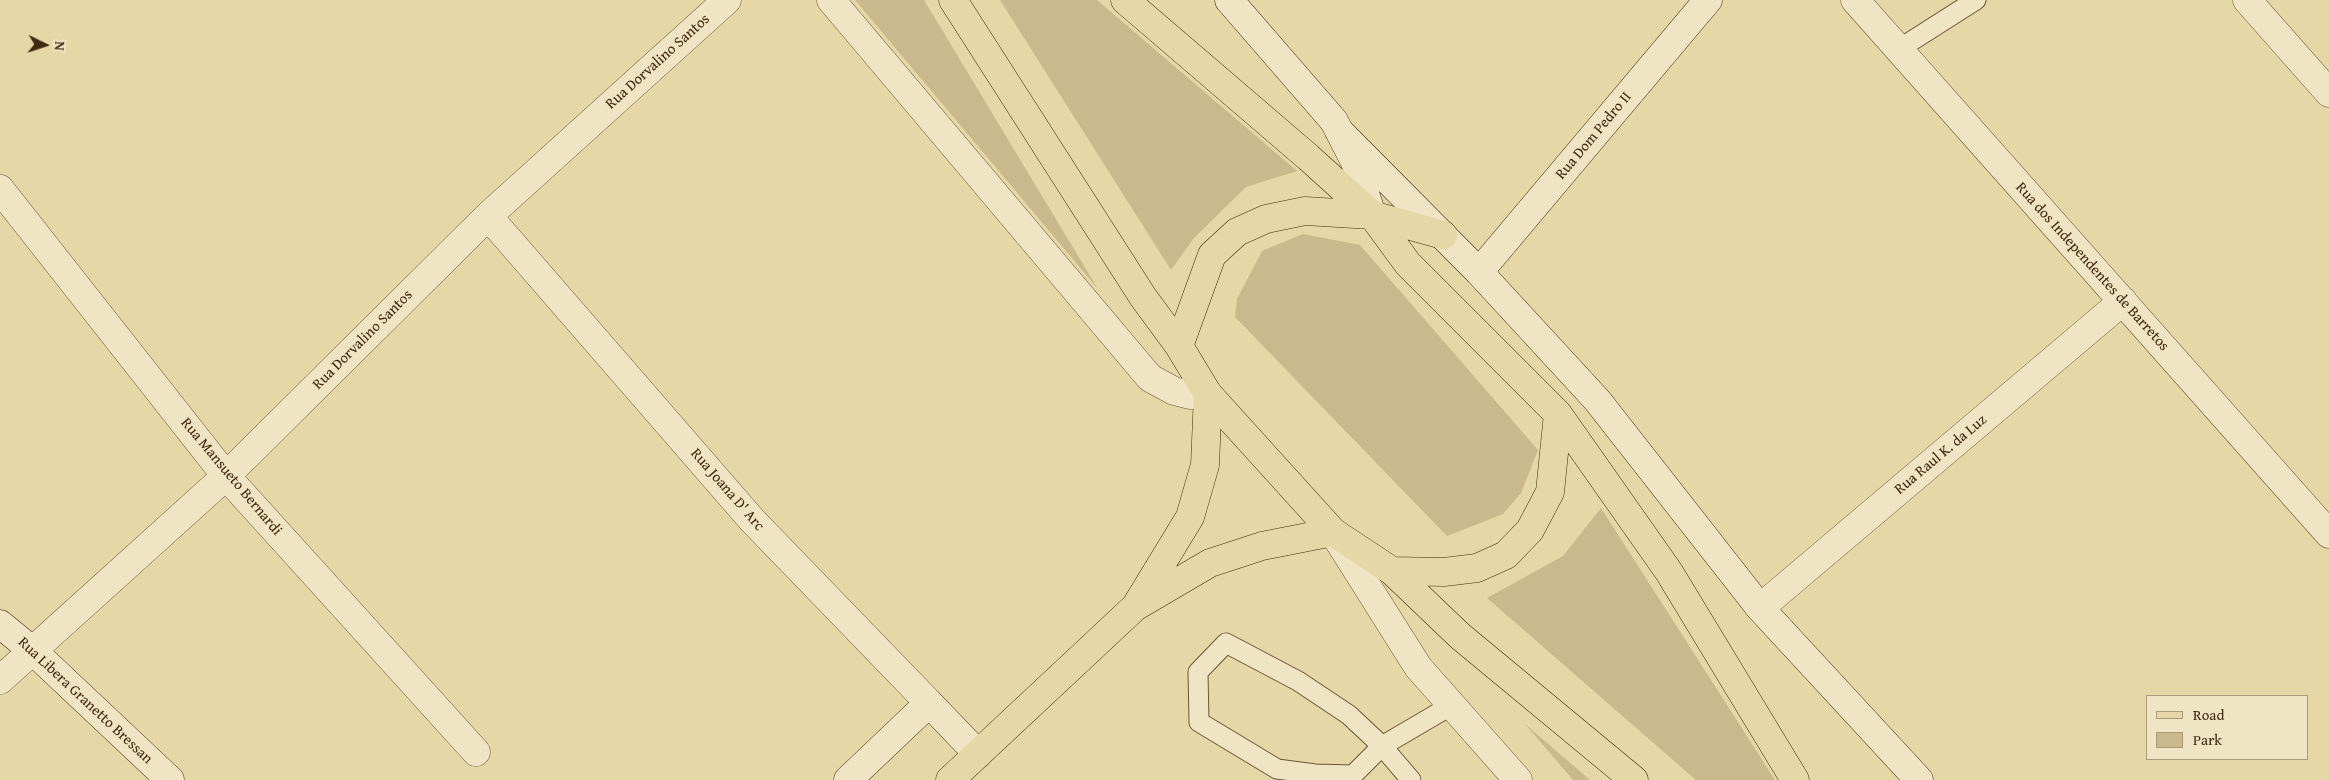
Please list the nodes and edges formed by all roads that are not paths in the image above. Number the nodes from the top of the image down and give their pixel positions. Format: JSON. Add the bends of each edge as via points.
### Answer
{"nodes":[{"id":1,"x":727,"y":0,"type":"edge"},
{"id":2,"x":831,"y":0,"type":"edge"},
{"id":3,"x":953,"y":0,"type":"edge"},
{"id":4,"x":1125,"y":0,"type":"edge"},
{"id":5,"x":1229,"y":0,"type":"edge"},
{"id":6,"x":1708,"y":0,"type":"edge"},
{"id":7,"x":1855,"y":0,"type":"edge"},
{"id":8,"x":1976,"y":0,"type":"edge"},
{"id":9,"x":2247,"y":0,"type":"edge"},
{"id":10,"x":1899,"y":49,"type":"junction"},
{"id":11,"x":2329,"y":93,"type":"edge"},
{"id":12,"x":1339,"y":131,"type":"junction"},
{"id":13,"x":0,"y":189,"type":"edge"},
{"id":14,"x":1372,"y":215,"type":"junction"},
{"id":15,"x":488,"y":216,"type":"junction"},
{"id":16,"x":1443,"y":235,"type":"junction"},
{"id":17,"x":1479,"y":272,"type":"junction"},
{"id":18,"x":2123,"y":302,"type":"junction"},
{"id":19,"x":1179,"y":346,"type":"junction"},
{"id":20,"x":1208,"y":394,"type":"junction"},
{"id":21,"x":1558,"y":414,"type":"junction"},
{"id":22,"x":226,"y":476,"type":"junction"},
{"id":23,"x":1333,"y":532,"type":"junction"},
{"id":24,"x":2329,"y":534,"type":"edge"},
{"id":25,"x":1392,"y":571,"type":"junction"},
{"id":26,"x":1135,"y":607,"type":"junction"},
{"id":27,"x":1760,"y":608,"type":"junction"},
{"id":28,"x":0,"y":624,"type":"edge"},
{"id":29,"x":33,"y":651,"type":"junction"},
{"id":30,"x":0,"y":680,"type":"edge"},
{"id":31,"x":929,"y":703,"type":"junction"},
{"id":32,"x":1452,"y":705,"type":"junction"},
{"id":33,"x":1382,"y":746,"type":"junction"},
{"id":34,"x":476,"y":752,"type":"dead end"},
{"id":35,"x":978,"y":754,"type":"junction"},
{"id":36,"x":170,"y":780,"type":"edge"},
{"id":37,"x":848,"y":780,"type":"edge"},
{"id":38,"x":950,"y":780,"type":"edge"},
{"id":39,"x":1411,"y":780,"type":"edge"},
{"id":40,"x":1518,"y":780,"type":"edge"},
{"id":41,"x":1634,"y":780,"type":"edge"},
{"id":42,"x":1795,"y":780,"type":"edge"},
{"id":43,"x":1919,"y":780,"type":"edge"}],
"edges":[{"from":1,"to":15,"type":"street","name":"Rua Dorvalino Santos"},
{"from":2,"to":20,"type":"street","via":[[1150,378],[1174,391],[1190,395]]},
{"from":3,"to":19,"type":"main road","via":[[1142,297]]},
{"from":4,"to":14,"type":"main road"},
{"from":5,"to":12,"type":"street","via":[[1334,121]]},
{"from":6,"to":17,"type":"street","name":"Rua Dom Pedro II"},
{"from":7,"to":10,"type":"street","name":"Rua dos Independentes de Barretos"},
{"from":8,"to":10,"type":"lane"},
{"from":9,"to":11,"type":"street"},
{"from":10,"to":18,"type":"street","name":"Rua dos Independentes de Barretos"},
{"from":12,"to":14,"type":"street","via":[[1355,162]]},
{"from":12,"to":16,"type":"street"},
{"from":13,"to":22,"type":"street","name":"Rua Mansueto Bernardi"},
{"from":14,"to":16,"type":"main road"},
{"from":14,"to":19,"type":"main road","via":[[1305,211],[1266,219],[1237,232],[1212,255]]},
{"from":14,"to":21,"type":"main road","via":[[1408,264]]},
{"from":15,"to":22,"type":"street","name":"Rua Dorvalino Santos"},
{"from":15,"to":31,"type":"street","name":"Rua Joana D' Arc","via":[[752,520]]},
{"from":16,"to":17,"type":"street"},
{"from":17,"to":27,"type":"street","via":[[1597,400]]},
{"from":18,"to":24,"type":"street","name":"Rua dos Independentes de Barretos"},
{"from":18,"to":27,"type":"street","name":"Rua Raul K. da Luz"},
{"from":19,"to":20,"type":"main road"},
{"from":20,"to":23,"type":"main road"},
{"from":20,"to":26,"type":"main road","via":[[1205,465],[1190,517]]},
{"from":21,"to":25,"type":"main road","via":[[1550,492],[1530,530],[1506,555],[1477,568],[1444,572]]},
{"from":21,"to":42,"type":"main road","via":[[1669,572]]},
{"from":22,"to":29,"type":"street","name":"Rua Dorvalino Santos"},
{"from":22,"to":34,"type":"street","name":"Rua Mansueto Bernardi"},
{"from":23,"to":25,"type":"main road"},
{"from":23,"to":26,"type":"main road","via":[[1262,546],[1210,563]]},
{"from":23,"to":32,"type":"street","via":[[1418,667]]},
{"from":25,"to":41,"type":"main road","via":[[1460,636]]},
{"from":26,"to":35,"type":"main road"},
{"from":27,"to":43,"type":"street"},
{"from":28,"to":29,"type":"street","name":"Rua Libera Granetto Bressan"},
{"from":29,"to":30,"type":"street","name":"Rua Dorvalino Santos"},
{"from":29,"to":36,"type":"street","name":"Rua Libera Granetto Bressan"},
{"from":31,"to":35,"type":"street","name":"Rua Joana D' Arc"},
{"from":31,"to":37,"type":"street"},
{"from":32,"to":33,"type":"lane"},
{"from":32,"to":40,"type":"street"},
{"from":33,"to":33,"type":"lane","via":[[1353,775],[1277,769],[1199,722],[1198,672],[1226,643],[1298,681],[1349,716]]},
{"from":33,"to":39,"type":"lane"},
{"from":35,"to":38,"type":"main road"}]}
